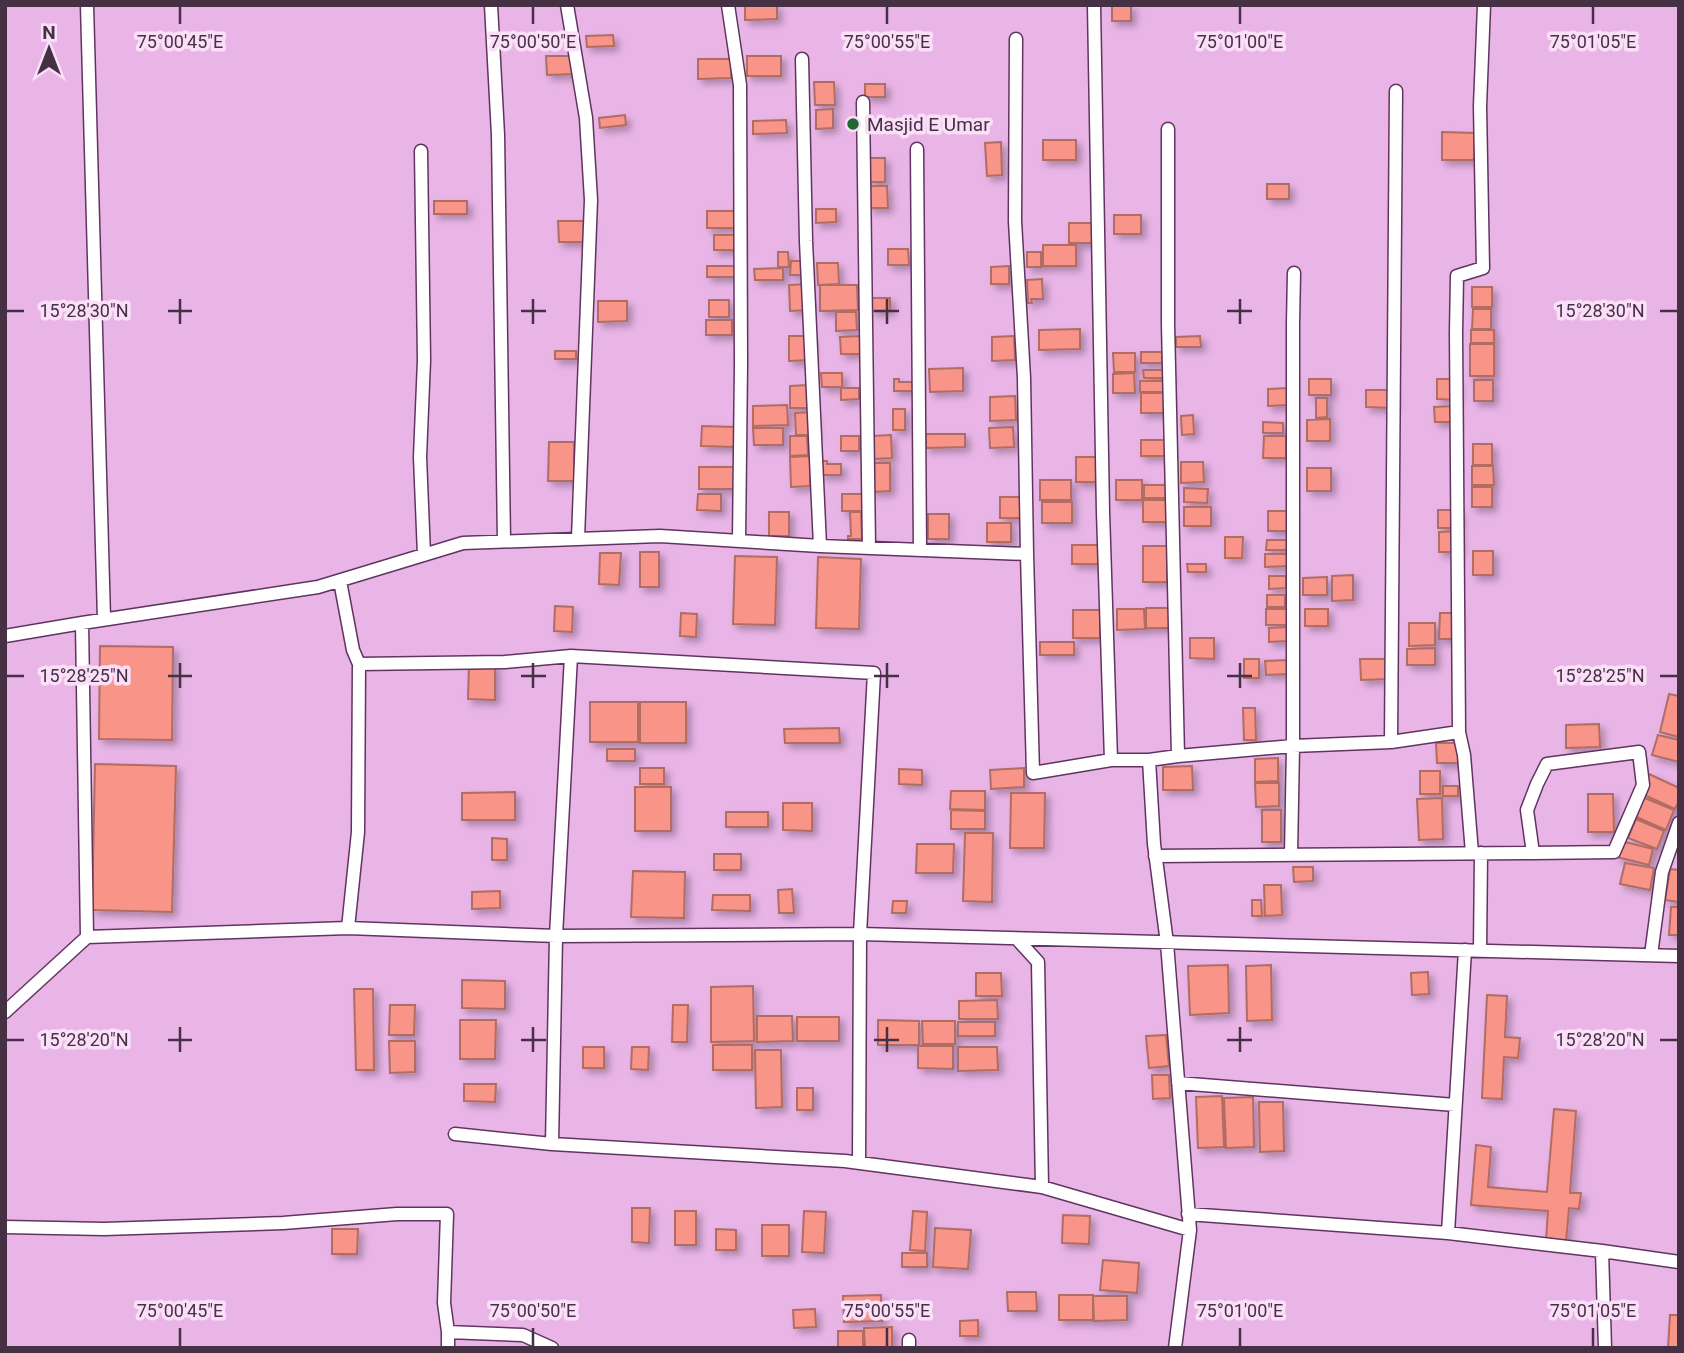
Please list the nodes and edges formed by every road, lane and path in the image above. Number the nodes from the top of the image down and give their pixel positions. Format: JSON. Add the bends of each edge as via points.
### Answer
{"nodes":[{"id":1,"x":87,"y":5,"type":"edge"},
{"id":2,"x":491,"y":5,"type":"edge"},
{"id":3,"x":567,"y":5,"type":"edge"},
{"id":4,"x":728,"y":5,"type":"edge"},
{"id":5,"x":1094,"y":5,"type":"edge"},
{"id":6,"x":1484,"y":5,"type":"edge"},
{"id":7,"x":1016,"y":39,"type":"dead end"},
{"id":8,"x":802,"y":59,"type":"dead end"},
{"id":9,"x":1396,"y":91,"type":"dead end"},
{"id":10,"x":863,"y":102,"type":"dead end"},
{"id":11,"x":1168,"y":129,"type":"dead end"},
{"id":12,"x":917,"y":149,"type":"dead end"},
{"id":13,"x":421,"y":151,"type":"dead end"},
{"id":14,"x":1294,"y":273,"type":"dead end"},
{"id":15,"x":578,"y":538,"type":"junction"},
{"id":16,"x":739,"y":540,"type":"junction"},
{"id":17,"x":504,"y":541,"type":"junction"},
{"id":18,"x":820,"y":545,"type":"junction"},
{"id":19,"x":869,"y":548,"type":"junction"},
{"id":20,"x":920,"y":550,"type":"junction"},
{"id":21,"x":1027,"y":554,"type":"junction"},
{"id":22,"x":424,"y":555,"type":"junction"},
{"id":23,"x":340,"y":581,"type":"junction"},
{"id":24,"x":104,"y":620,"type":"junction"},
{"id":25,"x":82,"y":623,"type":"junction"},
{"id":26,"x":5,"y":636,"type":"edge"},
{"id":27,"x":571,"y":656,"type":"junction"},
{"id":28,"x":359,"y":664,"type":"junction"},
{"id":29,"x":1459,"y":732,"type":"junction"},
{"id":30,"x":1391,"y":743,"type":"junction"},
{"id":31,"x":1293,"y":746,"type":"junction"},
{"id":32,"x":1178,"y":755,"type":"junction"},
{"id":33,"x":1111,"y":760,"type":"junction"},
{"id":34,"x":1149,"y":760,"type":"junction"},
{"id":35,"x":1679,"y":823,"type":"edge"},
{"id":36,"x":1477,"y":853,"type":"junction"},
{"id":37,"x":1533,"y":853,"type":"junction"},
{"id":38,"x":1291,"y":855,"type":"junction"},
{"id":39,"x":1155,"y":856,"type":"junction"},
{"id":40,"x":348,"y":928,"type":"junction"},
{"id":41,"x":860,"y":934,"type":"junction"},
{"id":42,"x":556,"y":936,"type":"junction"},
{"id":43,"x":87,"y":937,"type":"junction"},
{"id":44,"x":1017,"y":939,"type":"junction"},
{"id":45,"x":1167,"y":943,"type":"junction"},
{"id":46,"x":1465,"y":950,"type":"junction"},
{"id":47,"x":1480,"y":951,"type":"junction"},
{"id":48,"x":1651,"y":955,"type":"junction"},
{"id":49,"x":1679,"y":956,"type":"edge"},
{"id":50,"x":5,"y":1012,"type":"edge"},
{"id":51,"x":1178,"y":1083,"type":"junction"},
{"id":52,"x":1455,"y":1105,"type":"junction"},
{"id":53,"x":455,"y":1134,"type":"dead end"},
{"id":54,"x":552,"y":1144,"type":"junction"},
{"id":55,"x":859,"y":1163,"type":"junction"},
{"id":56,"x":1042,"y":1187,"type":"junction"},
{"id":57,"x":1188,"y":1214,"type":"junction"},
{"id":58,"x":5,"y":1227,"type":"edge"},
{"id":59,"x":1190,"y":1230,"type":"junction"},
{"id":60,"x":1448,"y":1233,"type":"junction"},
{"id":61,"x":1602,"y":1251,"type":"junction"},
{"id":62,"x":1679,"y":1262,"type":"edge"},
{"id":63,"x":448,"y":1332,"type":"junction"},
{"id":64,"x":448,"y":1348,"type":"edge"},
{"id":65,"x":552,"y":1348,"type":"edge"},
{"id":66,"x":1175,"y":1348,"type":"edge"},
{"id":67,"x":1605,"y":1348,"type":"edge"}],
"edges":[{"from":1,"to":24,"type":"street"},
{"from":2,"to":17,"type":"street","via":[[498,135]]},
{"from":3,"to":15,"type":"street","via":[[586,118],[591,200]]},
{"from":4,"to":16,"type":"street","via":[[740,85]]},
{"from":5,"to":33,"type":"street"},
{"from":6,"to":29,"type":"street","via":[[1480,106],[1483,268],[1457,276]]},
{"from":7,"to":21,"type":"street","via":[[1015,221]]},
{"from":8,"to":18,"type":"street"},
{"from":9,"to":30,"type":"street"},
{"from":10,"to":19,"type":"street"},
{"from":11,"to":32,"type":"street"},
{"from":12,"to":20,"type":"street"},
{"from":13,"to":22,"type":"street"},
{"from":14,"to":31,"type":"street"},
{"from":15,"to":16,"type":"street"},
{"from":15,"to":17,"type":"street"},
{"from":16,"to":18,"type":"street"},
{"from":17,"to":22,"type":"street","via":[[463,543]]},
{"from":18,"to":19,"type":"street"},
{"from":19,"to":20,"type":"street"},
{"from":20,"to":21,"type":"street"},
{"from":21,"to":33,"type":"street","via":[[1033,773]]},
{"from":22,"to":23,"type":"street"},
{"from":23,"to":24,"type":"street"},
{"from":23,"to":28,"type":"street"},
{"from":24,"to":25,"type":"street"},
{"from":25,"to":26,"type":"street"},
{"from":25,"to":43,"type":"street"},
{"from":27,"to":28,"type":"street","via":[[505,662]]},
{"from":27,"to":41,"type":"street","via":[[874,673]]},
{"from":27,"to":42,"type":"street"},
{"from":28,"to":40,"type":"street","via":[[358,832]]},
{"from":29,"to":30,"type":"street"},
{"from":29,"to":36,"type":"street"},
{"from":30,"to":31,"type":"street"},
{"from":31,"to":32,"type":"street"},
{"from":31,"to":38,"type":"street"},
{"from":32,"to":34,"type":"street"},
{"from":33,"to":34,"type":"street"},
{"from":34,"to":39,"type":"street"},
{"from":35,"to":48,"type":"street","via":[[1662,872]]},
{"from":36,"to":37,"type":"street"},
{"from":36,"to":38,"type":"street"},
{"from":36,"to":47,"type":"street"},
{"from":37,"to":37,"type":"street","via":[[1527,810],[1547,764],[1639,752],[1643,785],[1614,852]]},
{"from":38,"to":39,"type":"street"},
{"from":39,"to":45,"type":"street"},
{"from":40,"to":42,"type":"street"},
{"from":40,"to":43,"type":"street"},
{"from":41,"to":42,"type":"street"},
{"from":41,"to":44,"type":"street"},
{"from":41,"to":55,"type":"street"},
{"from":42,"to":54,"type":"street"},
{"from":43,"to":50,"type":"street"},
{"from":44,"to":45,"type":"street"},
{"from":44,"to":56,"type":"street","via":[[1038,962]]},
{"from":45,"to":46,"type":"street"},
{"from":45,"to":51,"type":"street"},
{"from":46,"to":47,"type":"street"},
{"from":46,"to":52,"type":"street"},
{"from":47,"to":48,"type":"street"},
{"from":48,"to":49,"type":"street"},
{"from":51,"to":52,"type":"street"},
{"from":51,"to":57,"type":"street"},
{"from":52,"to":60,"type":"street"},
{"from":53,"to":54,"type":"street"},
{"from":54,"to":55,"type":"street"},
{"from":55,"to":56,"type":"street"},
{"from":56,"to":59,"type":"street"},
{"from":57,"to":59,"type":"street"},
{"from":57,"to":60,"type":"street"},
{"from":58,"to":63,"type":"street","via":[[104,1229],[447,1214],[444,1303]]},
{"from":59,"to":66,"type":"street"},
{"from":60,"to":61,"type":"street"},
{"from":61,"to":62,"type":"street"},
{"from":61,"to":67,"type":"street"},
{"from":63,"to":64,"type":"street"},
{"from":63,"to":65,"type":"street","via":[[523,1335]]}]}
